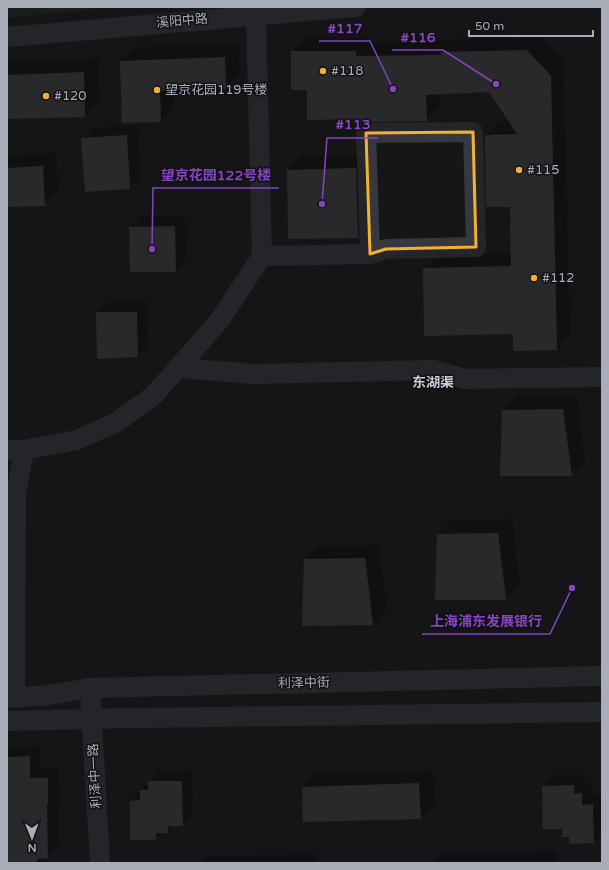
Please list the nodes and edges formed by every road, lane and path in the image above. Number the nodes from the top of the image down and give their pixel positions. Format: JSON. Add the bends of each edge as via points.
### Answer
{"nodes":[{"id":1,"x":356,"y":7,"type":"edge"},
{"id":2,"x":256,"y":14,"type":"junction"},
{"id":3,"x":7,"y":37,"type":"edge"},
{"id":4,"x":370,"y":254,"type":"junction"},
{"id":5,"x":262,"y":256,"type":"junction"},
{"id":6,"x":179,"y":368,"type":"junction"},
{"id":7,"x":602,"y":377,"type":"edge"},
{"id":8,"x":15,"y":450,"type":"edge"},
{"id":9,"x":602,"y":676,"type":"edge"},
{"id":10,"x":90,"y":688,"type":"junction"},
{"id":11,"x":11,"y":698,"type":"edge"},
{"id":12,"x":602,"y":712,"type":"edge"},
{"id":13,"x":91,"y":719,"type":"junction"},
{"id":14,"x":7,"y":721,"type":"edge"},
{"id":15,"x":100,"y":863,"type":"edge"}],
"edges":[{"from":1,"to":2,"type":"street","name":"溪阳中路"},
{"from":2,"to":3,"type":"street","name":"溪阳中路"},
{"from":2,"to":5,"type":"street"},
{"from":4,"to":4,"type":"street","via":[[386,249],[476,247],[473,132],[366,133]]},
{"from":4,"to":5,"type":"street"},
{"from":5,"to":6,"type":"street","via":[[219,321]]},
{"from":6,"to":7,"type":"street","via":[[254,374],[432,370],[466,379]]},
{"from":6,"to":8,"type":"street","via":[[154,395],[117,422],[77,440]]},
{"from":8,"to":11,"type":"street"},
{"from":9,"to":10,"type":"street","name":"利泽中街"},
{"from":10,"to":11,"type":"street","name":"利泽中街"},
{"from":10,"to":13,"type":"street","name":"利泽中一路"},
{"from":12,"to":13,"type":"street"},
{"from":13,"to":14,"type":"street"},
{"from":13,"to":15,"type":"street","name":"利泽中一路"}]}
